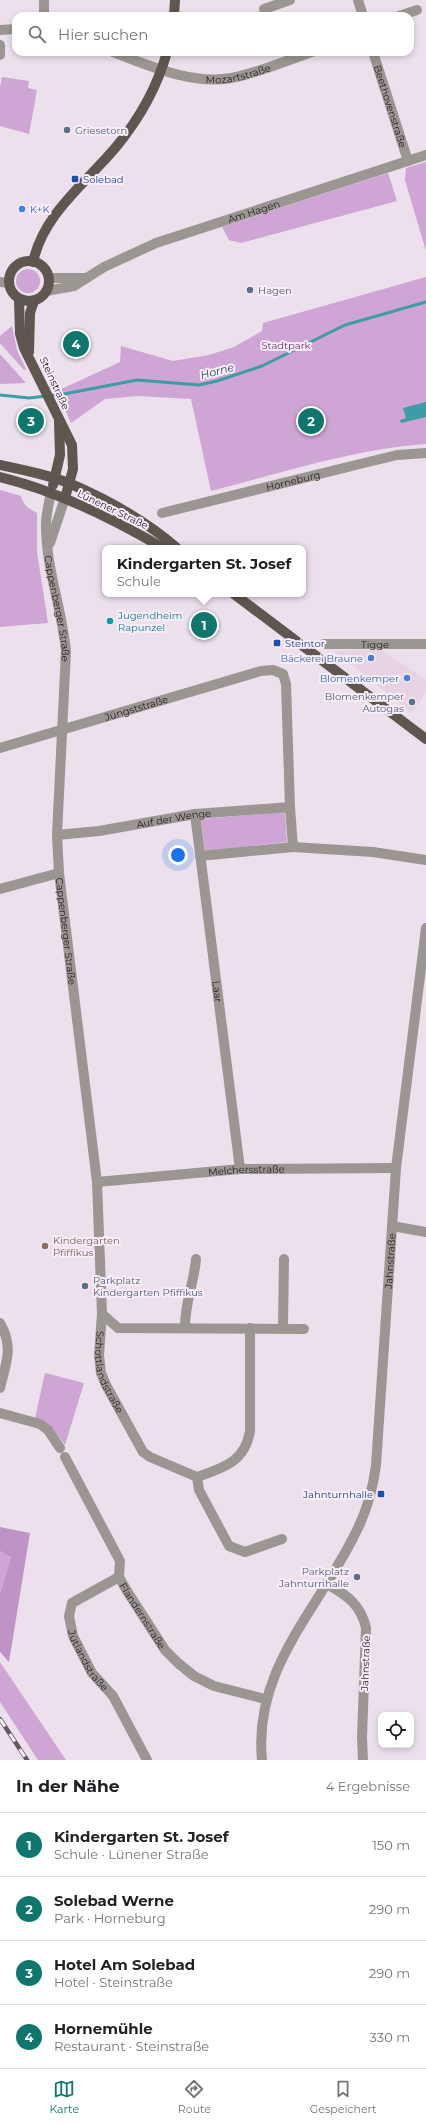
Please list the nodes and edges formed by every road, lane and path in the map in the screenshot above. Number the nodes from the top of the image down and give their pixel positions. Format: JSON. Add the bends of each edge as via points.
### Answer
{"nodes":[{"id":1,"x":44,"y":0,"type":"edge"},
{"id":2,"x":175,"y":0,"type":"edge"},
{"id":3,"x":290,"y":0,"type":"edge"},
{"id":4,"x":358,"y":0,"type":"edge"},
{"id":5,"x":264,"y":9,"type":"dead end"},
{"id":6,"x":417,"y":10,"type":"dead end"},
{"id":7,"x":44,"y":12,"type":"edge"},
{"id":8,"x":174,"y":12,"type":"edge"},
{"id":9,"x":362,"y":12,"type":"edge"},
{"id":10,"x":411,"y":12,"type":"edge"},
{"id":11,"x":0,"y":30,"type":"edge"},
{"id":12,"x":12,"y":30,"type":"edge"},
{"id":13,"x":0,"y":45,"type":"edge"},
{"id":14,"x":0,"y":55,"type":"edge"},
{"id":15,"x":126,"y":56,"type":"edge"},
{"id":16,"x":166,"y":56,"type":"edge"},
{"id":17,"x":299,"y":56,"type":"edge"},
{"id":18,"x":375,"y":56,"type":"edge"},
{"id":19,"x":163,"y":69,"type":"junction"},
{"id":20,"x":426,"y":155,"type":"edge"},
{"id":21,"x":408,"y":161,"type":"junction"},
{"id":22,"x":34,"y":262,"type":"junction"},
{"id":23,"x":49,"y":278,"type":"junction"},
{"id":24,"x":87,"y":278,"type":"junction"},
{"id":25,"x":4,"y":283,"type":"edge"},
{"id":26,"x":46,"y":291,"type":"junction"},
{"id":27,"x":19,"y":299,"type":"junction"},
{"id":28,"x":34,"y":301,"type":"junction"},
{"id":29,"x":29,"y":356,"type":"junction"},
{"id":30,"x":59,"y":421,"type":"junction"},
{"id":31,"x":426,"y":453,"type":"edge"},
{"id":32,"x":0,"y":465,"type":"edge"},
{"id":33,"x":0,"y":477,"type":"edge"},
{"id":34,"x":55,"y":479,"type":"junction"},
{"id":35,"x":70,"y":484,"type":"junction"},
{"id":36,"x":51,"y":492,"type":"junction"},
{"id":37,"x":65,"y":498,"type":"junction"},
{"id":38,"x":162,"y":513,"type":"dead end"},
{"id":39,"x":158,"y":545,"type":"edge"},
{"id":40,"x":174,"y":545,"type":"edge"},
{"id":41,"x":48,"y":549,"type":"junction"},
{"id":42,"x":238,"y":597,"type":"edge"},
{"id":43,"x":324,"y":644,"type":"dead end"},
{"id":44,"x":426,"y":644,"type":"edge"},
{"id":45,"x":62,"y":730,"type":"junction"},
{"id":46,"x":426,"y":739,"type":"edge"},
{"id":47,"x":0,"y":748,"type":"edge"},
{"id":48,"x":290,"y":807,"type":"junction"},
{"id":49,"x":195,"y":814,"type":"junction"},
{"id":50,"x":58,"y":835,"type":"junction"},
{"id":51,"x":293,"y":847,"type":"junction"},
{"id":52,"x":200,"y":856,"type":"junction"},
{"id":53,"x":426,"y":860,"type":"edge"},
{"id":54,"x":59,"y":873,"type":"junction"},
{"id":55,"x":0,"y":889,"type":"edge"},
{"id":56,"x":426,"y":928,"type":"edge"},
{"id":57,"x":425,"y":947,"type":"edge"},
{"id":58,"x":396,"y":1168,"type":"junction"},
{"id":59,"x":240,"y":1169,"type":"junction"},
{"id":60,"x":97,"y":1182,"type":"junction"},
{"id":61,"x":392,"y":1226,"type":"junction"},
{"id":62,"x":426,"y":1232,"type":"edge"},
{"id":63,"x":196,"y":1259,"type":"dead end"},
{"id":64,"x":284,"y":1259,"type":"dead end"},
{"id":65,"x":102,"y":1314,"type":"junction"},
{"id":66,"x":0,"y":1323,"type":"edge"},
{"id":67,"x":185,"y":1327,"type":"junction"},
{"id":68,"x":283,"y":1327,"type":"junction"},
{"id":69,"x":250,"y":1328,"type":"junction"},
{"id":70,"x":304,"y":1329,"type":"dead end"},
{"id":71,"x":0,"y":1388,"type":"edge"},
{"id":72,"x":0,"y":1413,"type":"edge"},
{"id":73,"x":197,"y":1477,"type":"junction"},
{"id":74,"x":282,"y":1539,"type":"dead end"},
{"id":75,"x":120,"y":1577,"type":"junction"},
{"id":76,"x":327,"y":1584,"type":"junction"},
{"id":77,"x":266,"y":1699,"type":"junction"},
{"id":78,"x":146,"y":1760,"type":"edge"},
{"id":79,"x":262,"y":1760,"type":"edge"},
{"id":80,"x":363,"y":1760,"type":"edge"}],
"edges":[{"from":1,"to":7,"type":"street"},
{"from":2,"to":8,"type":"main road"},
{"from":3,"to":5,"type":"street"},
{"from":4,"to":9,"type":"street"},
{"from":6,"to":10,"type":"street"},
{"from":11,"to":12,"type":"street"},
{"from":13,"to":14,"type":"street"},
{"from":15,"to":19,"type":"street","name":"Mozartstraße"},
{"from":16,"to":19,"type":"main road"},
{"from":17,"to":19,"type":"street","name":"Mozartstraße","via":[[229,78],[196,78]]},
{"from":18,"to":21,"type":"street","name":"Beethovenstraße"},
{"from":19,"to":22,"type":"main road","via":[[146,107],[54,215],[42,234]]},
{"from":20,"to":21,"type":"street","name":"Am Hagen"},
{"from":21,"to":24,"type":"street","name":"Am Hagen","via":[[156,243],[104,267]]},
{"from":22,"to":23,"type":"main road","via":[[43,267]]},
{"from":22,"to":25,"type":"main road","via":[[27,261],[16,266]]},
{"from":23,"to":24,"type":"street"},
{"from":23,"to":26,"type":"main road"},
{"from":24,"to":26,"type":"street","name":"Am Hagen","via":[[74,286]]},
{"from":25,"to":27,"type":"main road"},
{"from":26,"to":28,"type":"main road"},
{"from":27,"to":28,"type":"main road"},
{"from":27,"to":29,"type":"main road","name":"Steinstraße","via":[[20,334]]},
{"from":28,"to":29,"type":"main road","name":"Steinstraße","via":[[30,313]]},
{"from":29,"to":30,"type":"main road","name":"Steinstraße"},
{"from":30,"to":34,"type":"main road","name":"Steinstraße","via":[[60,455]]},
{"from":30,"to":35,"type":"main road","name":"Steinstraße","via":[[72,445],[74,464]]},
{"from":31,"to":38,"type":"street","name":"Horneburg","via":[[397,455],[364,462]]},
{"from":32,"to":34,"type":"main road","name":"Lünener Straße"},
{"from":33,"to":36,"type":"main road","name":"Lünener Straße"},
{"from":34,"to":35,"type":"main road","name":"Lünener Straße"},
{"from":34,"to":36,"type":"main road","name":"Steinstraße"},
{"from":35,"to":37,"type":"main road","name":"Steinstraße"},
{"from":35,"to":40,"type":"main road","name":"Lünener Straße","via":[[124,512]]},
{"from":36,"to":37,"type":"main road","name":"Lünener Straße"},
{"from":36,"to":41,"type":"street","name":"Cappenberger Straße","via":[[46,529]]},
{"from":37,"to":39,"type":"main road","name":"Lünener Straße","via":[[135,531]]},
{"from":37,"to":41,"type":"street","name":"Cappenberger Straße"},
{"from":41,"to":45,"type":"street","name":"Cappenberger Straße","via":[[65,644]]},
{"from":42,"to":46,"type":"main road"},
{"from":43,"to":44,"type":"street","name":"Tigge"},
{"from":45,"to":47,"type":"street","name":"Jüngststraße"},
{"from":45,"to":48,"type":"street","name":"Jüngststraße","via":[[260,671],[273,670],[282,674],[286,684]]},
{"from":45,"to":50,"type":"street","name":"Cappenberger Straße"},
{"from":48,"to":49,"type":"street","name":"Auf der Wenge"},
{"from":48,"to":51,"type":"street"},
{"from":49,"to":50,"type":"street","name":"Auf der Wenge","via":[[99,831]]},
{"from":49,"to":52,"type":"street","name":"Laar"},
{"from":50,"to":54,"type":"street","name":"Cappenberger Straße"},
{"from":51,"to":52,"type":"street"},
{"from":51,"to":53,"type":"street","via":[[373,852]]},
{"from":52,"to":59,"type":"street","name":"Laar"},
{"from":54,"to":55,"type":"street"},
{"from":54,"to":60,"type":"street","name":"Cappenberger Straße"},
{"from":56,"to":57,"type":"street","name":"Jahnstraße"},
{"from":57,"to":58,"type":"street","name":"Jahnstraße"},
{"from":58,"to":59,"type":"street","name":"Melchersstraße"},
{"from":58,"to":61,"type":"street","name":"Jahnstraße"},
{"from":59,"to":60,"type":"street","name":"Melchersstraße"},
{"from":60,"to":65,"type":"street","name":"Cappenberger Straße"},
{"from":61,"to":62,"type":"street"},
{"from":61,"to":76,"type":"street","name":"Jahnstraße","via":[[374,1482],[359,1526]]},
{"from":63,"to":67,"type":"street","via":[[194,1277],[185,1307]]},
{"from":64,"to":68,"type":"street"},
{"from":65,"to":67,"type":"street","name":"Schottlandstraße","via":[[118,1328]]},
{"from":65,"to":73,"type":"street","name":"Schottlandstraße","via":[[99,1355],[101,1373],[140,1448],[150,1457]]},
{"from":66,"to":71,"type":"street","via":[[9,1342],[9,1352]]},
{"from":67,"to":69,"type":"street","name":"Schottlandstraße"},
{"from":68,"to":69,"type":"street","name":"Schottlandstraße"},
{"from":68,"to":70,"type":"street","name":"Schottlandstraße"},
{"from":69,"to":73,"type":"street","via":[[248,1442],[242,1452],[225,1468]]},
{"from":72,"to":75,"type":"street","name":"Flandernstraße","via":[[40,1424],[48,1430],[120,1561]]},
{"from":73,"to":74,"type":"street","via":[[199,1490],[229,1546],[246,1552]]},
{"from":75,"to":77,"type":"street","name":"Flandernstraße","via":[[166,1650],[178,1664],[214,1686]]},
{"from":75,"to":78,"type":"street","name":"Jütlandstraße","via":[[72,1603],[69,1616],[73,1636],[92,1673],[113,1696]]},
{"from":76,"to":77,"type":"street","name":"Jahnstraße","via":[[287,1647]]},
{"from":76,"to":80,"type":"street","name":"Jahnstraße","via":[[347,1596],[364,1616],[366,1628]]},
{"from":77,"to":79,"type":"street","name":"Jahnstraße","via":[[262,1727]]}]}
